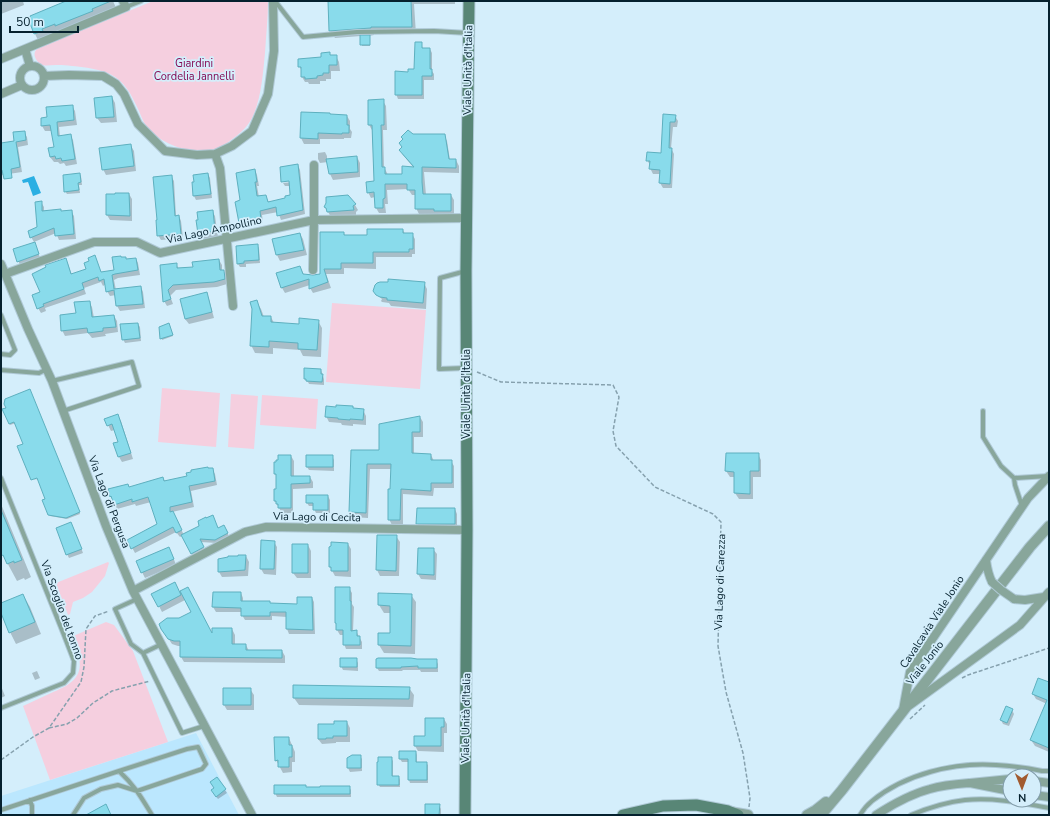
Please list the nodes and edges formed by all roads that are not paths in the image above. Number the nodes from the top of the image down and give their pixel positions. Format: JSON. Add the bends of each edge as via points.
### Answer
{"nodes":[{"id":1,"x":141,"y":1,"type":"edge"},
{"id":2,"x":274,"y":1,"type":"edge"},
{"id":3,"x":469,"y":1,"type":"edge"},
{"id":4,"x":125,"y":4,"type":"edge"},
{"id":5,"x":469,"y":33,"type":"junction"},
{"id":6,"x":25,"y":49,"type":"junction"},
{"id":7,"x":1,"y":59,"type":"edge"},
{"id":8,"x":30,"y":66,"type":"junction"},
{"id":9,"x":44,"y":76,"type":"junction"},
{"id":10,"x":22,"y":86,"type":"junction"},
{"id":11,"x":1,"y":94,"type":"edge"},
{"id":12,"x":215,"y":154,"type":"junction"},
{"id":13,"x":314,"y":165,"type":"dead end"},
{"id":14,"x":467,"y":218,"type":"junction"},
{"id":15,"x":314,"y":220,"type":"junction"},
{"id":16,"x":227,"y":239,"type":"junction"},
{"id":17,"x":1,"y":264,"type":"edge"},
{"id":18,"x":313,"y":270,"type":"dead end"},
{"id":19,"x":466,"y":271,"type":"junction"},
{"id":20,"x":5,"y":274,"type":"junction"},
{"id":21,"x":234,"y":306,"type":"dead end"},
{"id":22,"x":1,"y":316,"type":"edge"},
{"id":23,"x":1,"y":354,"type":"edge"},
{"id":24,"x":466,"y":368,"type":"junction"},
{"id":25,"x":47,"y":369,"type":"junction"},
{"id":26,"x":1,"y":370,"type":"edge"},
{"id":27,"x":52,"y":381,"type":"junction"},
{"id":28,"x":63,"y":411,"type":"junction"},
{"id":29,"x":983,"y":411,"type":"dead end"},
{"id":30,"x":1049,"y":476,"type":"edge"},
{"id":31,"x":1,"y":478,"type":"edge"},
{"id":32,"x":1014,"y":478,"type":"junction"},
{"id":33,"x":1022,"y":507,"type":"junction"},
{"id":34,"x":1049,"y":526,"type":"edge"},
{"id":35,"x":468,"y":530,"type":"junction"},
{"id":36,"x":986,"y":560,"type":"junction"},
{"id":37,"x":133,"y":591,"type":"junction"},
{"id":38,"x":1046,"y":594,"type":"edge"},
{"id":39,"x":137,"y":599,"type":"junction"},
{"id":40,"x":162,"y":644,"type":"junction"},
{"id":41,"x":143,"y":653,"type":"junction"},
{"id":42,"x":1,"y":708,"type":"edge"},
{"id":43,"x":903,"y":710,"type":"junction"},
{"id":44,"x":204,"y":726,"type":"junction"},
{"id":45,"x":119,"y":771,"type":"junction"},
{"id":46,"x":1049,"y":771,"type":"edge"},
{"id":47,"x":1002,"y":780,"type":"edge"},
{"id":48,"x":970,"y":783,"type":"junction"},
{"id":49,"x":465,"y":787,"type":"junction"},
{"id":50,"x":1002,"y":789,"type":"edge"},
{"id":51,"x":137,"y":790,"type":"junction"},
{"id":52,"x":842,"y":790,"type":"junction"},
{"id":53,"x":30,"y":800,"type":"junction"},
{"id":54,"x":1049,"y":808,"type":"edge"},
{"id":55,"x":1,"y":810,"type":"edge"},
{"id":56,"x":749,"y":812,"type":"edge"},
{"id":57,"x":733,"y":813,"type":"edge"},
{"id":58,"x":249,"y":814,"type":"edge"},
{"id":59,"x":32,"y":815,"type":"edge"},
{"id":60,"x":73,"y":815,"type":"edge"},
{"id":61,"x":152,"y":815,"type":"edge"},
{"id":62,"x":465,"y":815,"type":"edge"},
{"id":63,"x":470,"y":815,"type":"edge"},
{"id":64,"x":623,"y":815,"type":"edge"},
{"id":65,"x":807,"y":815,"type":"edge"},
{"id":66,"x":821,"y":815,"type":"edge"},
{"id":67,"x":860,"y":815,"type":"edge"},
{"id":68,"x":876,"y":815,"type":"edge"},
{"id":69,"x":911,"y":815,"type":"edge"}],
"edges":[{"from":1,"to":4,"type":"lane"},
{"from":2,"to":5,"type":"lane","via":[[303,37],[357,32]]},
{"from":2,"to":12,"type":"street","via":[[274,51],[268,94],[252,131],[232,146]]},
{"from":3,"to":5,"type":"main road","name":"Viale Unità d'Italia"},
{"from":4,"to":6,"type":"street"},
{"from":5,"to":14,"type":"main road","name":"Viale Unità d'Italia"},
{"from":6,"to":7,"type":"street"},
{"from":6,"to":8,"type":"street"},
{"from":8,"to":9,"type":"street","via":[[40,69]]},
{"from":8,"to":10,"type":"street","via":[[20,73]]},
{"from":9,"to":10,"type":"street","via":[[42,84],[37,89],[28,90]]},
{"from":9,"to":12,"type":"street","via":[[103,76],[116,84],[124,94],[138,124],[165,151],[197,155]]},
{"from":10,"to":11,"type":"street"},
{"from":12,"to":16,"type":"street","via":[[220,168]]},
{"from":13,"to":15,"type":"street"},
{"from":14,"to":15,"type":"street","name":"Via Lago Ampollino"},
{"from":14,"to":19,"type":"main road","name":"Viale Unità d'Italia"},
{"from":15,"to":16,"type":"street","name":"Via Lago Ampollino"},
{"from":15,"to":18,"type":"street"},
{"from":16,"to":20,"type":"street","name":"Via Lago Ampollino","via":[[160,253],[137,242],[94,242]]},
{"from":16,"to":21,"type":"street"},
{"from":17,"to":20,"type":"street","name":"Via Lago di Pergusa"},
{"from":19,"to":24,"type":"main road","name":"Viale Unità d'Italia"},
{"from":19,"to":24,"type":"lane","via":[[440,278],[439,369]]},
{"from":20,"to":25,"type":"street","name":"Via Lago di Pergusa"},
{"from":22,"to":23,"type":"lane","via":[[15,350],[10,355]]},
{"from":24,"to":35,"type":"main road","name":"Viale Unità d'Italia"},
{"from":25,"to":26,"type":"lane","via":[[39,373]]},
{"from":25,"to":27,"type":"street","name":"Via Lago di Pergusa"},
{"from":27,"to":28,"type":"street","name":"Via Lago di Pergusa"},
{"from":27,"to":28,"type":"lane","via":[[132,362],[139,386]]},
{"from":28,"to":37,"type":"street","name":"Via Lago di Pergusa"},
{"from":29,"to":32,"type":"lane","via":[[983,437],[1001,466]]},
{"from":30,"to":32,"type":"lane"},
{"from":30,"to":33,"type":"street","name":"Cavalcavia Viale Jonio"},
{"from":31,"to":42,"type":"lane","name":"Via Scoglio del tonno","via":[[74,661],[73,673],[64,683]]},
{"from":32,"to":33,"type":"lane"},
{"from":33,"to":36,"type":"street","name":"Cavalcavia Viale Jonio"},
{"from":34,"to":43,"type":"street","name":"Viale Jonio"},
{"from":35,"to":37,"type":"street","name":"Via Lago di Cecita","via":[[266,527],[245,532]]},
{"from":35,"to":49,"type":"main road","name":"Viale Unità d'Italia"},
{"from":36,"to":38,"type":"street","bridge":true,"via":[[992,582],[1014,599],[1029,600]]},
{"from":36,"to":43,"type":"street","name":"Cavalcavia Viale Jonio","via":[[910,672]]},
{"from":37,"to":39,"type":"street","name":"Via Lago di Pergusa"},
{"from":38,"to":43,"type":"street","via":[[1020,626]]},
{"from":39,"to":40,"type":"street","name":"Via Lago di Pergusa"},
{"from":39,"to":41,"type":"lane","via":[[115,609],[132,644]]},
{"from":40,"to":41,"type":"lane"},
{"from":40,"to":44,"type":"street","name":"Via Lago di Pergusa"},
{"from":41,"to":44,"type":"lane","via":[[182,733]]},
{"from":43,"to":52,"type":"street","name":"Viale Jonio"},
{"from":44,"to":58,"type":"street","name":"Via Lago di Pergusa"},
{"from":45,"to":51,"type":"lane"},
{"from":45,"to":51,"type":"lane","via":[[198,747],[206,764],[202,769]]},
{"from":45,"to":53,"type":"lane"},
{"from":46,"to":67,"type":"lane","via":[[987,765],[951,767],[912,777],[871,802]]},
{"from":47,"to":48,"type":"street"},
{"from":48,"to":50,"type":"street"},
{"from":48,"to":68,"type":"street","via":[[930,789],[890,806]]},
{"from":49,"to":62,"type":"main road"},
{"from":49,"to":63,"type":"main road"},
{"from":51,"to":60,"type":"lane","via":[[118,786],[100,789],[84,798]]},
{"from":51,"to":61,"type":"lane"},
{"from":52,"to":65,"type":"street"},
{"from":52,"to":66,"type":"street","name":"Viale Jonio"},
{"from":53,"to":55,"type":"lane"},
{"from":53,"to":59,"type":"lane"},
{"from":54,"to":69,"type":"lane","via":[[1007,801],[965,800]]},
{"from":56,"to":57,"type":"street"},
{"from":57,"to":64,"type":"main road","via":[[696,805],[663,806]]}]}
